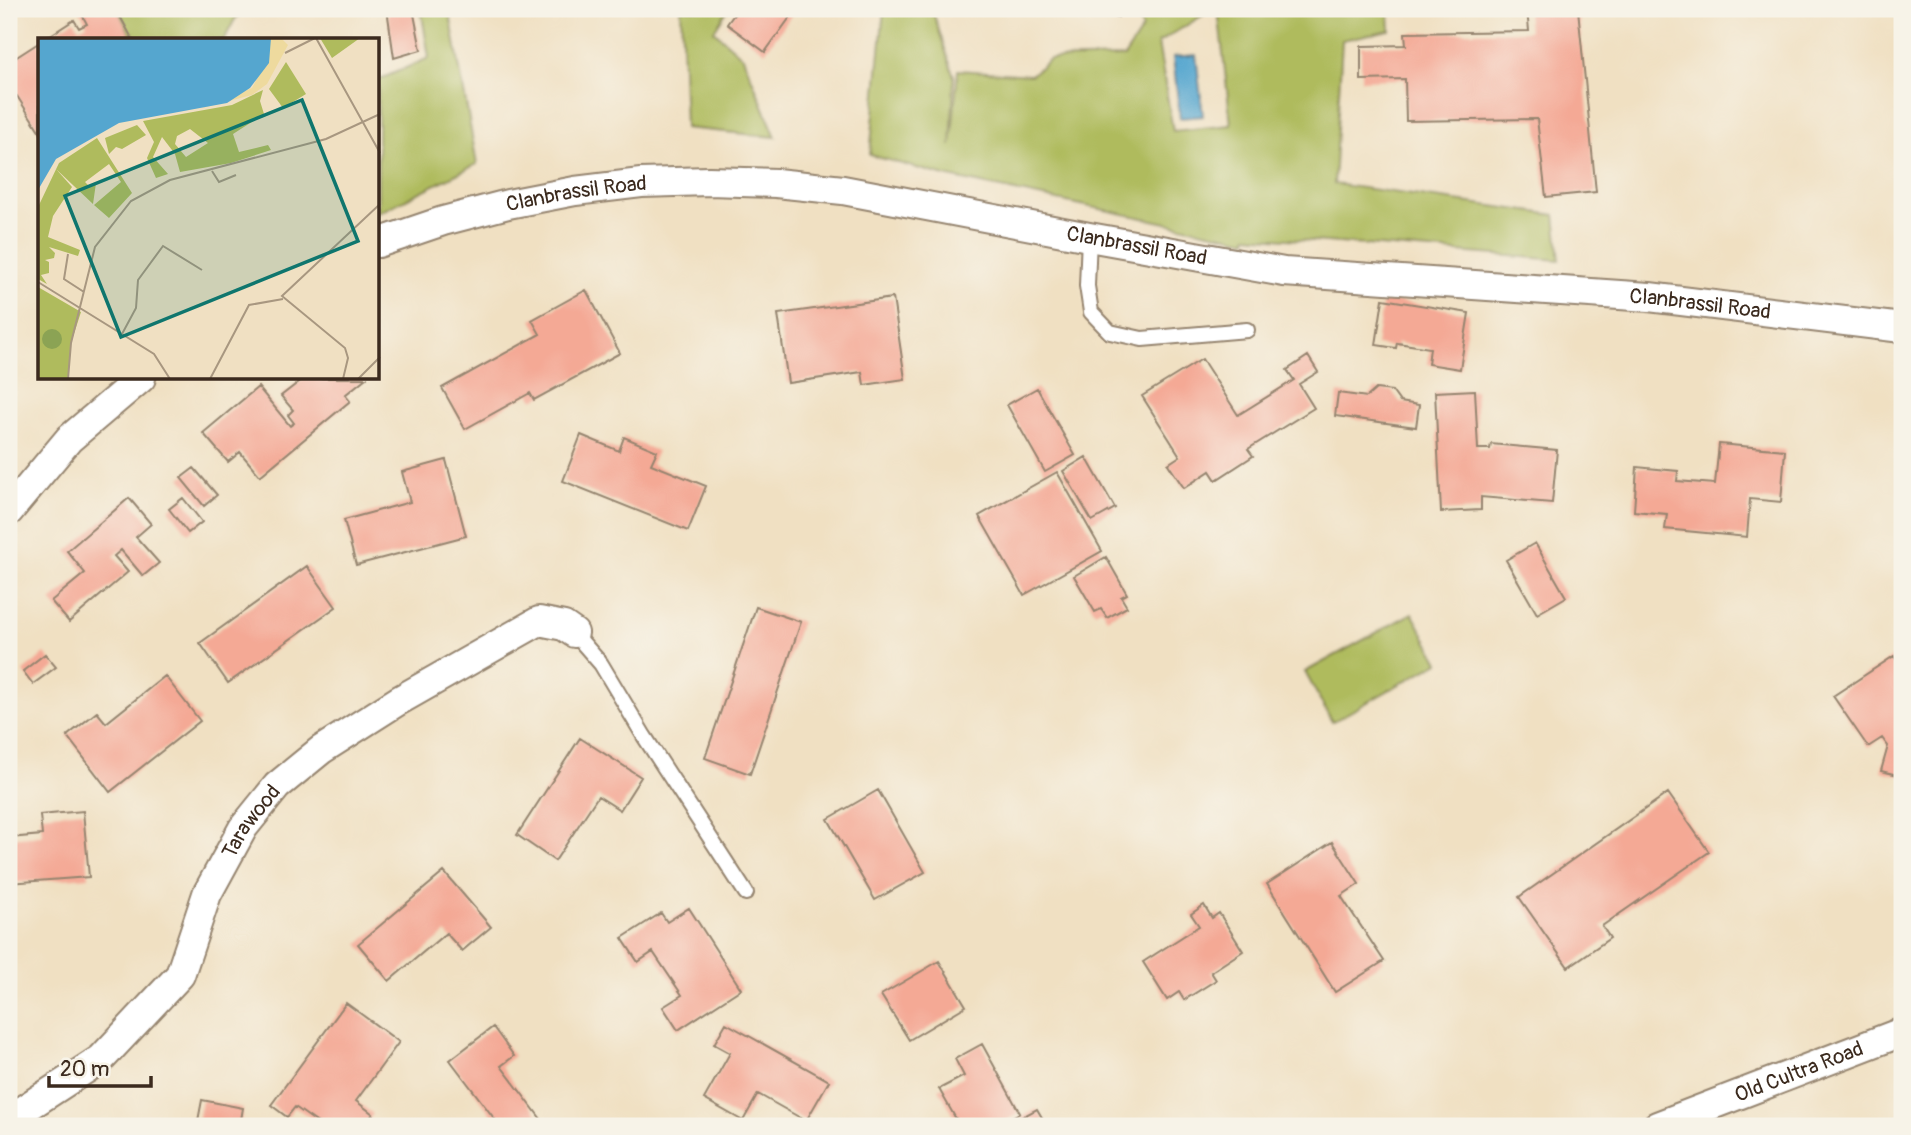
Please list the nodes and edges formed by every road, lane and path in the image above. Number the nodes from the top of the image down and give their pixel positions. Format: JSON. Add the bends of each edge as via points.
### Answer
{"nodes":[{"id":1,"x":1089,"y":237,"type":"junction"},
{"id":2,"x":380,"y":242,"type":"edge"},
{"id":3,"x":1902,"y":328,"type":"edge"},
{"id":4,"x":1247,"y":330,"type":"dead end"},
{"id":5,"x":139,"y":380,"type":"edge"},
{"id":6,"x":9,"y":511,"type":"edge"},
{"id":7,"x":575,"y":633,"type":"joint"},
{"id":8,"x":746,"y":893,"type":"dead end"},
{"id":9,"x":1902,"y":1032,"type":"edge"},
{"id":10,"x":13,"y":1118,"type":"edge"},
{"id":11,"x":1657,"y":1126,"type":"edge"}],
"edges":[{"from":1,"to":2,"type":"street","name":"Clanbrassil Road","via":[[843,190],[709,181],[641,183],[561,194],[508,204]]},
{"from":1,"to":3,"type":"street","name":"Clanbrassil Road","via":[[1284,272],[1649,297]]},
{"from":1,"to":4,"type":"lane","via":[[1091,312],[1110,332],[1142,339]]},
{"from":5,"to":6,"type":"street","via":[[69,439]]},
{"from":7,"to":8,"type":"lane","via":[[601,664]]},
{"from":7,"to":10,"type":"street","name":"Tarawood","via":[[538,621],[354,729],[277,786],[243,828],[207,894],[180,975],[101,1059]]},
{"from":9,"to":11,"type":"street","name":"Old Cultra Road"}]}
